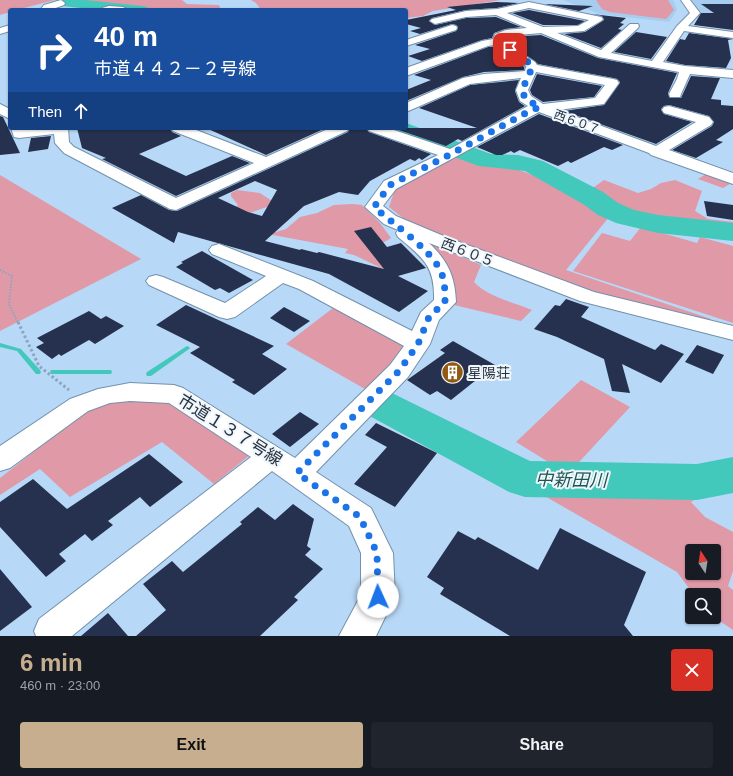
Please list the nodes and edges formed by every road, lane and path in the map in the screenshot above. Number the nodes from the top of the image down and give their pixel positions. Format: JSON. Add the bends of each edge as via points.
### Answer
{"nodes":[{"id":1,"x":685,"y":0,"type":"edge"},
{"id":2,"x":61,"y":3,"type":"dead end"},
{"id":3,"x":46,"y":8,"type":"edge"},
{"id":4,"x":497,"y":12,"type":"junction"},
{"id":5,"x":435,"y":21,"type":"dead end"},
{"id":6,"x":628,"y":24,"type":"dead end"},
{"id":7,"x":452,"y":28,"type":"dead end"},
{"id":8,"x":682,"y":28,"type":"junction"},
{"id":9,"x":542,"y":30,"type":"junction"},
{"id":10,"x":733,"y":35,"type":"edge"},
{"id":11,"x":408,"y":42,"type":"edge"},
{"id":12,"x":497,"y":42,"type":"junction"},
{"id":13,"x":603,"y":55,"type":"junction"},
{"id":14,"x":408,"y":62,"type":"edge"},
{"id":15,"x":655,"y":65,"type":"junction"},
{"id":16,"x":423,"y":66,"type":"junction"},
{"id":17,"x":685,"y":70,"type":"junction"},
{"id":18,"x":408,"y":71,"type":"edge"},
{"id":19,"x":530,"y":71,"type":"junction"},
{"id":20,"x":733,"y":74,"type":"edge"},
{"id":21,"x":609,"y":87,"type":"junction"},
{"id":22,"x":586,"y":90,"type":"dead end"},
{"id":23,"x":675,"y":94,"type":"dead end"},
{"id":24,"x":540,"y":102,"type":"junction"},
{"id":25,"x":408,"y":108,"type":"edge"},
{"id":26,"x":674,"y":113,"type":"dead end"},
{"id":27,"x":18,"y":130,"type":"edge"},
{"id":28,"x":47,"y":130,"type":"edge"},
{"id":29,"x":61,"y":130,"type":"edge"},
{"id":30,"x":183,"y":130,"type":"edge"},
{"id":31,"x":338,"y":130,"type":"edge"},
{"id":32,"x":381,"y":130,"type":"edge"},
{"id":33,"x":455,"y":152,"type":"junction"},
{"id":34,"x":656,"y":152,"type":"junction"},
{"id":35,"x":267,"y":163,"type":"junction"},
{"id":36,"x":733,"y":179,"type":"edge"},
{"id":37,"x":390,"y":220,"type":"junction"},
{"id":38,"x":218,"y":250,"type":"dead end"},
{"id":39,"x":0,"y":270,"type":"edge"},
{"id":40,"x":281,"y":275,"type":"junction"},
{"id":41,"x":156,"y":281,"type":"dead end"},
{"id":42,"x":733,"y":333,"type":"edge"},
{"id":43,"x":418,"y":344,"type":"junction"},
{"id":44,"x":79,"y":405,"type":"junction"},
{"id":45,"x":271,"y":456,"type":"junction"},
{"id":46,"x":0,"y":460,"type":"edge"},
{"id":47,"x":297,"y":473,"type":"junction"},
{"id":48,"x":51,"y":630,"type":"dead end"},
{"id":49,"x":357,"y":636,"type":"edge"}],
"edges":[{"from":1,"to":8,"type":"street","via":[[695,13],[695,19]]},
{"from":2,"to":3,"type":"street"},
{"from":4,"to":5,"type":"street","via":[[466,14]]},
{"from":4,"to":9,"type":"street"},
{"from":4,"to":9,"type":"street","via":[[528,5],[602,19],[580,29]]},
{"from":6,"to":13,"type":"street"},
{"from":7,"to":11,"type":"street"},
{"from":8,"to":10,"type":"street"},
{"from":8,"to":15,"type":"street"},
{"from":9,"to":12,"type":"street","via":[[506,33],[499,36]]},
{"from":9,"to":13,"type":"street"},
{"from":12,"to":16,"type":"street","via":[[486,43]]},
{"from":12,"to":19,"type":"street","via":[[531,64]]},
{"from":13,"to":15,"type":"street"},
{"from":14,"to":16,"type":"street"},
{"from":15,"to":17,"type":"street"},
{"from":16,"to":18,"type":"street"},
{"from":17,"to":20,"type":"street"},
{"from":17,"to":23,"type":"street"},
{"from":19,"to":21,"type":"street","via":[[613,83]]},
{"from":19,"to":24,"type":"street","via":[[522,90],[525,98]]},
{"from":19,"to":25,"type":"street","via":[[467,81]]},
{"from":21,"to":22,"type":"street"},
{"from":21,"to":24,"type":"street","via":[[598,101]]},
{"from":24,"to":33,"type":"street","name":"西６０５","via":[[533,109]]},
{"from":24,"to":34,"type":"street","name":"西６０７"},
{"from":26,"to":34,"type":"street","via":[[706,122]]},
{"from":27,"to":28,"type":"street","via":[[19,134]]},
{"from":29,"to":35,"type":"street","via":[[62,143],[69,150],[176,205]]},
{"from":30,"to":35,"type":"street"},
{"from":31,"to":35,"type":"street"},
{"from":32,"to":33,"type":"street"},
{"from":33,"to":37,"type":"street","name":"西６０５","via":[[390,185],[374,207]]},
{"from":34,"to":36,"type":"street","name":"西６０７"},
{"from":37,"to":42,"type":"street","name":"西６０５","via":[[439,242],[587,297]]},
{"from":37,"to":43,"type":"street","via":[[434,261],[441,272],[444,284],[445,302],[429,317]]},
{"from":38,"to":40,"type":"street"},
{"from":39,"to":44,"type":"path","via":[[12,276],[9,304],[39,366],[72,393]]},
{"from":40,"to":41,"type":"street","via":[[227,312]]},
{"from":40,"to":43,"type":"street","via":[[306,285]]},
{"from":43,"to":47,"type":"street","via":[[399,371]]},
{"from":44,"to":45,"type":"street","name":"市道１３７号線","via":[[107,395],[130,392],[174,394]]},
{"from":44,"to":46,"type":"street","name":"市道１３７号線"},
{"from":45,"to":47,"type":"street","name":"市道１３７号線"},
{"from":45,"to":48,"type":"street"},
{"from":47,"to":49,"type":"street","name":"市道１３７号線","via":[[360,517],[377,553],[378,597]]}]}
